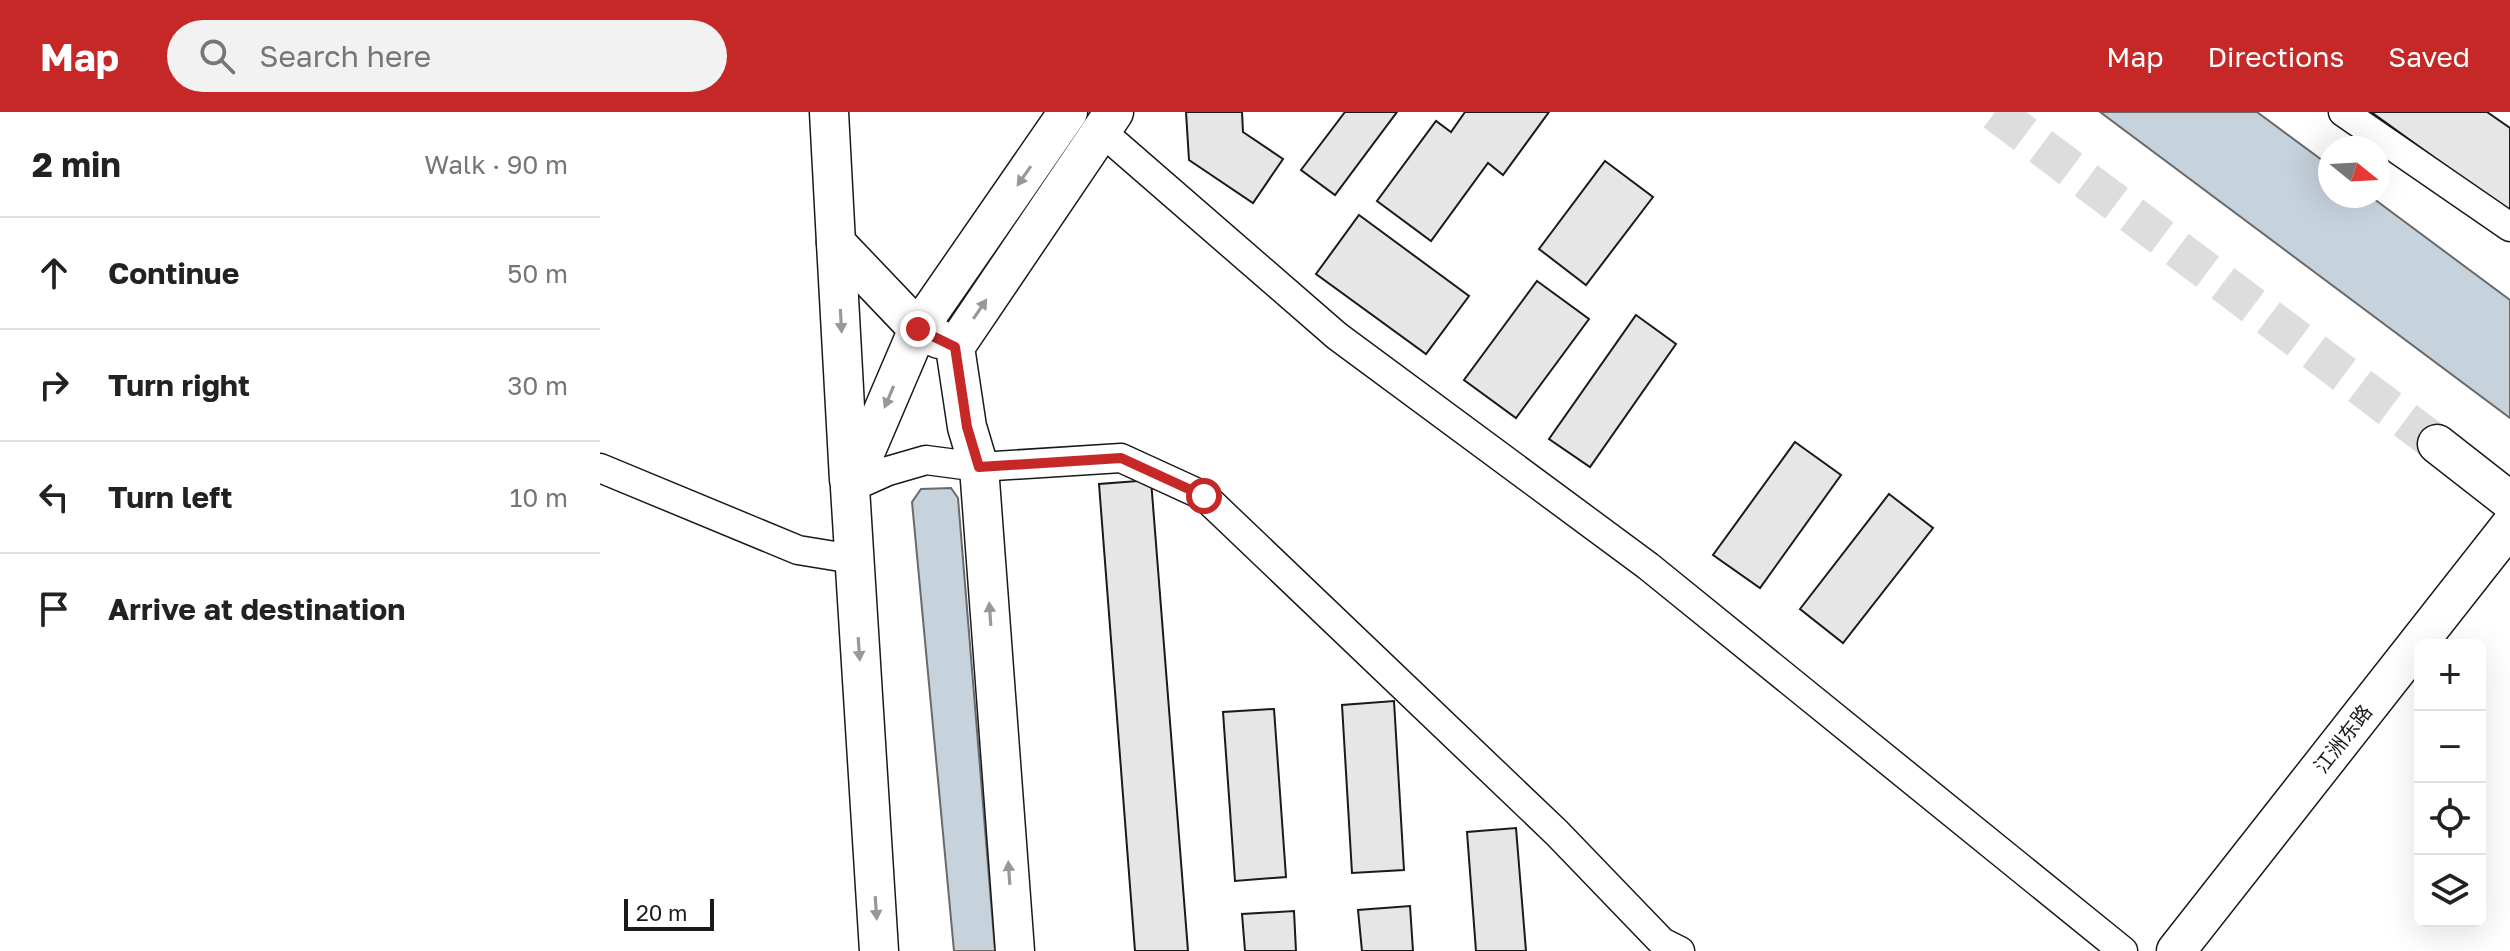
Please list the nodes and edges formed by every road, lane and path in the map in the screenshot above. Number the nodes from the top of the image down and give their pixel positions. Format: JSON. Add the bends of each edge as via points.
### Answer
{"nodes":[{"id":1,"x":829,"y":112,"type":"edge"},
{"id":2,"x":1068,"y":112,"type":"edge"},
{"id":3,"x":2343,"y":112,"type":"edge"},
{"id":4,"x":1107,"y":121,"type":"edge"},
{"id":5,"x":2510,"y":227,"type":"edge"},
{"id":6,"x":836,"y":243,"type":"junction"},
{"id":7,"x":918,"y":329,"type":"junction"},
{"id":8,"x":955,"y":347,"type":"junction"},
{"id":9,"x":2437,"y":444,"type":"tunnel mouth"},
{"id":10,"x":979,"y":467,"type":"junction"},
{"id":11,"x":600,"y":468,"type":"edge"},
{"id":12,"x":850,"y":488,"type":"junction"},
{"id":13,"x":2510,"y":501,"type":"edge"},
{"id":14,"x":2510,"y":526,"type":"edge"},
{"id":15,"x":853,"y":559,"type":"junction"},
{"id":16,"x":879,"y":951,"type":"edge"},
{"id":17,"x":1015,"y":951,"type":"edge"},
{"id":18,"x":1680,"y":951,"type":"edge"},
{"id":19,"x":2123,"y":951,"type":"edge"},
{"id":20,"x":2176,"y":951,"type":"edge"}],
"edges":[{"from":1,"to":6,"type":"main road"},
{"from":2,"to":7,"type":"main road","one_way":true},
{"from":3,"to":5,"type":"street"},
{"from":8,"to":4,"type":"main road","one_way":true},
{"from":4,"to":19,"type":"street","via":[[1337,336],[1648,566]]},
{"from":6,"to":7,"type":"main road"},
{"from":6,"to":12,"type":"main road","one_way":true},
{"from":7,"to":8,"type":"main road"},
{"from":7,"to":12,"type":"main road","one_way":true},
{"from":8,"to":10,"type":"main road"},
{"from":9,"to":13,"type":"main road"},
{"from":10,"to":12,"type":"street","via":[[926,460]]},
{"from":17,"to":10,"type":"main road","one_way":true},
{"from":10,"to":18,"type":"street","via":[[1121,458],[1204,496],[1557,833],[1662,942]]},
{"from":11,"to":15,"type":"street","via":[[798,550]]},
{"from":12,"to":15,"type":"main road"},
{"from":14,"to":20,"type":"main road","name":"江洲东路"},
{"from":15,"to":16,"type":"main road","one_way":true}]}
